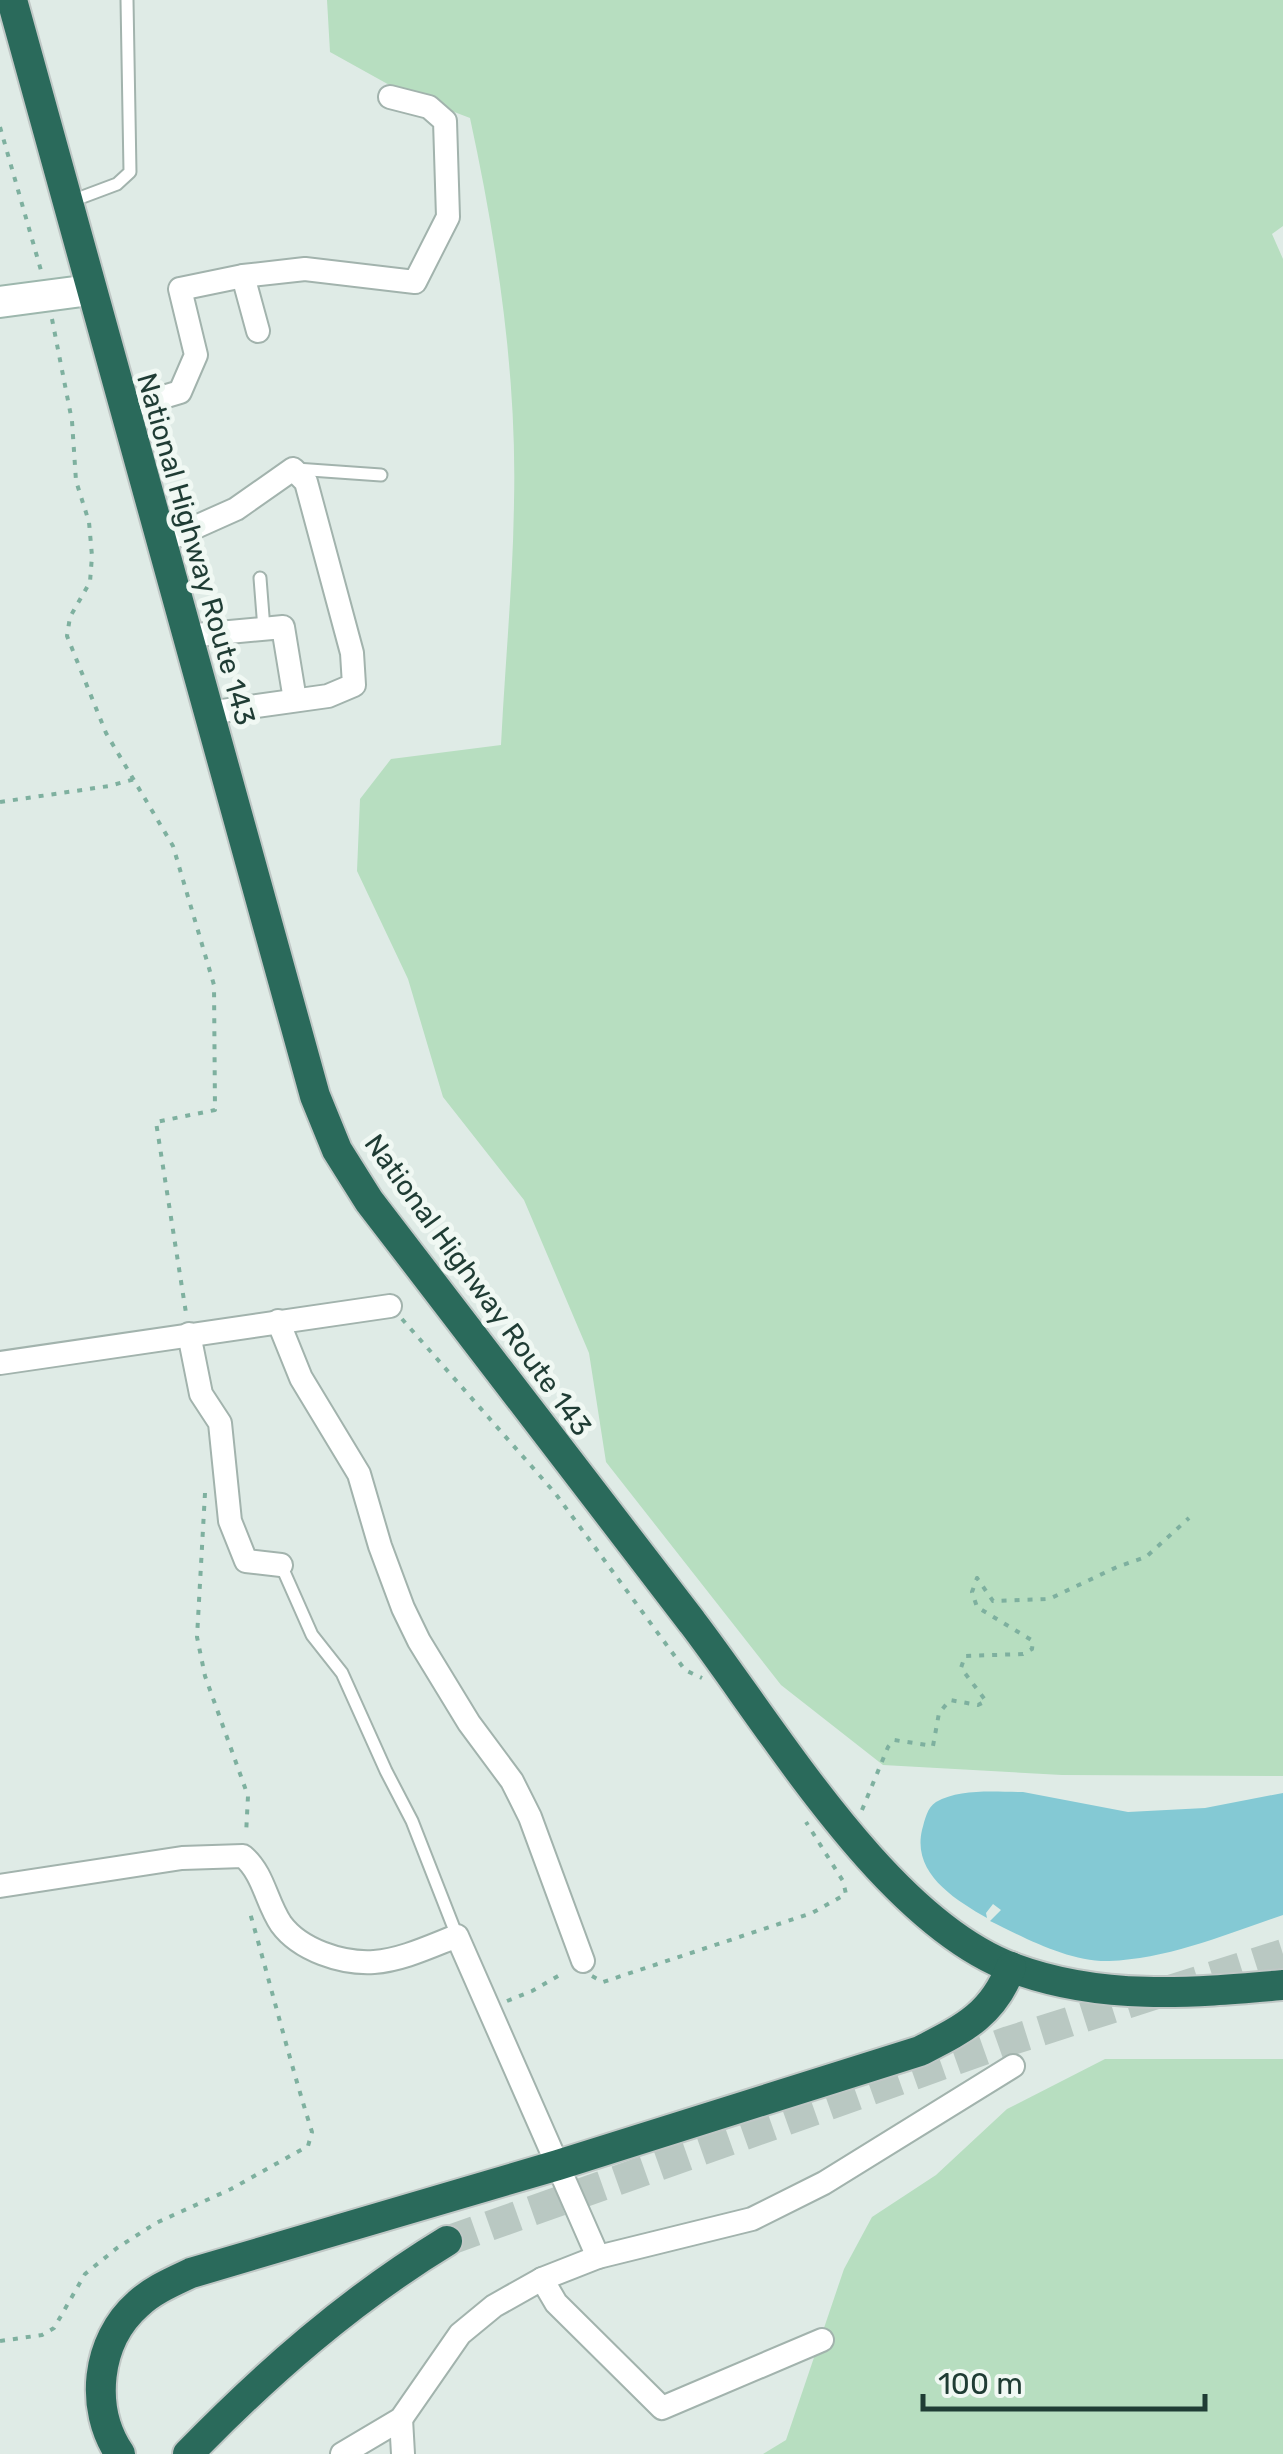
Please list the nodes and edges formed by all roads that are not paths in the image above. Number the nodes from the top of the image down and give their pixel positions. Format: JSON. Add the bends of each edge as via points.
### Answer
{"nodes":[{"id":1,"x":12,"y":0,"type":"edge"},
{"id":2,"x":127,"y":0,"type":"edge"},
{"id":3,"x":390,"y":97,"type":"dead end"},
{"id":4,"x":66,"y":203,"type":"junction"},
{"id":5,"x":243,"y":276,"type":"junction"},
{"id":6,"x":90,"y":290,"type":"junction"},
{"id":7,"x":0,"y":302,"type":"edge"},
{"id":8,"x":258,"y":331,"type":"dead end"},
{"id":9,"x":123,"y":410,"type":"junction"},
{"id":10,"x":293,"y":468,"type":"junction"},
{"id":11,"x":382,"y":475,"type":"dead end"},
{"id":12,"x":160,"y":543,"type":"junction"},
{"id":13,"x":260,"y":578,"type":"dead end"},
{"id":14,"x":264,"y":629,"type":"junction"},
{"id":15,"x":186,"y":636,"type":"junction"},
{"id":16,"x":295,"y":700,"type":"junction"},
{"id":17,"x":208,"y":713,"type":"junction"},
{"id":18,"x":390,"y":1306,"type":"road end"},
{"id":19,"x":278,"y":1321,"type":"junction"},
{"id":20,"x":189,"y":1334,"type":"junction"},
{"id":21,"x":0,"y":1363,"type":"edge"},
{"id":22,"x":281,"y":1565,"type":"joint"},
{"id":23,"x":0,"y":1886,"type":"edge"},
{"id":24,"x":457,"y":1936,"type":"junction"},
{"id":25,"x":584,"y":1961,"type":"road end"},
{"id":26,"x":1010,"y":1967,"type":"junction"},
{"id":27,"x":1283,"y":1985,"type":"edge"},
{"id":28,"x":1013,"y":2066,"type":"dead end"},
{"id":29,"x":558,"y":2165,"type":"junction"},
{"id":30,"x":447,"y":2241,"type":"tunnel mouth"},
{"id":31,"x":598,"y":2258,"type":"junction"},
{"id":32,"x":542,"y":2279,"type":"junction"},
{"id":33,"x":822,"y":2340,"type":"dead end"},
{"id":34,"x":401,"y":2418,"type":"junction"},
{"id":35,"x":120,"y":2454,"type":"edge"},
{"id":36,"x":188,"y":2454,"type":"edge"},
{"id":37,"x":342,"y":2454,"type":"edge"},
{"id":38,"x":403,"y":2454,"type":"edge"}],
"edges":[{"from":1,"to":4,"type":"highway","name":"National Highway Route 143"},
{"from":2,"to":4,"type":"lane","via":[[130,172],[117,184]]},
{"from":3,"to":5,"type":"street","via":[[429,106],[445,122],[448,217],[416,282],[306,269]]},
{"from":4,"to":6,"type":"highway","name":"National Highway Route 143"},
{"from":5,"to":8,"type":"street"},
{"from":5,"to":9,"type":"street","via":[[180,289],[196,355],[180,392]]},
{"from":6,"to":7,"type":"main road"},
{"from":6,"to":9,"type":"highway","name":"National Highway Route 143"},
{"from":9,"to":12,"type":"highway","name":"National Highway Route 143"},
{"from":10,"to":11,"type":"lane"},
{"from":10,"to":12,"type":"street","via":[[236,510]]},
{"from":10,"to":16,"type":"street","via":[[306,482],[352,653],[354,686]]},
{"from":12,"to":15,"type":"highway","name":"National Highway Route 143"},
{"from":13,"to":14,"type":"lane"},
{"from":14,"to":15,"type":"street"},
{"from":14,"to":16,"type":"street","via":[[283,627]]},
{"from":15,"to":17,"type":"highway","name":"National Highway Route 143"},
{"from":16,"to":17,"type":"street"},
{"from":17,"to":26,"type":"highway","name":"National Highway Route 143","via":[[315,1096],[368,1201],[850,1836],[935,1919]]},
{"from":18,"to":19,"type":"street"},
{"from":19,"to":20,"type":"street"},
{"from":19,"to":25,"type":"street","via":[[302,1378],[359,1474],[403,1608],[530,1817]]},
{"from":20,"to":21,"type":"street"},
{"from":20,"to":22,"type":"street","via":[[202,1394],[220,1423],[230,1521],[246,1560]]},
{"from":22,"to":24,"type":"lane","via":[[312,1636],[342,1673]]},
{"from":23,"to":24,"type":"street","via":[[182,1858],[244,1856],[281,1923],[300,1943],[331,1956],[373,1962]]},
{"from":24,"to":29,"type":"street"},
{"from":26,"to":27,"type":"highway","name":"National Highway Route 143","via":[[1142,1994]]},
{"from":26,"to":29,"type":"highway","via":[[1002,1992],[984,2013],[920,2052]]},
{"from":28,"to":31,"type":"street","via":[[824,2183],[752,2218]]},
{"from":29,"to":31,"type":"street"},
{"from":29,"to":35,"type":"highway","via":[[160,2287],[120,2324],[101,2374],[106,2428]]},
{"from":30,"to":36,"type":"highway","via":[[301,2344]]},
{"from":31,"to":32,"type":"street"},
{"from":32,"to":33,"type":"street","via":[[556,2304],[662,2408]]},
{"from":32,"to":34,"type":"street","via":[[460,2334]]},
{"from":34,"to":37,"type":"street"},
{"from":34,"to":38,"type":"street"}]}
